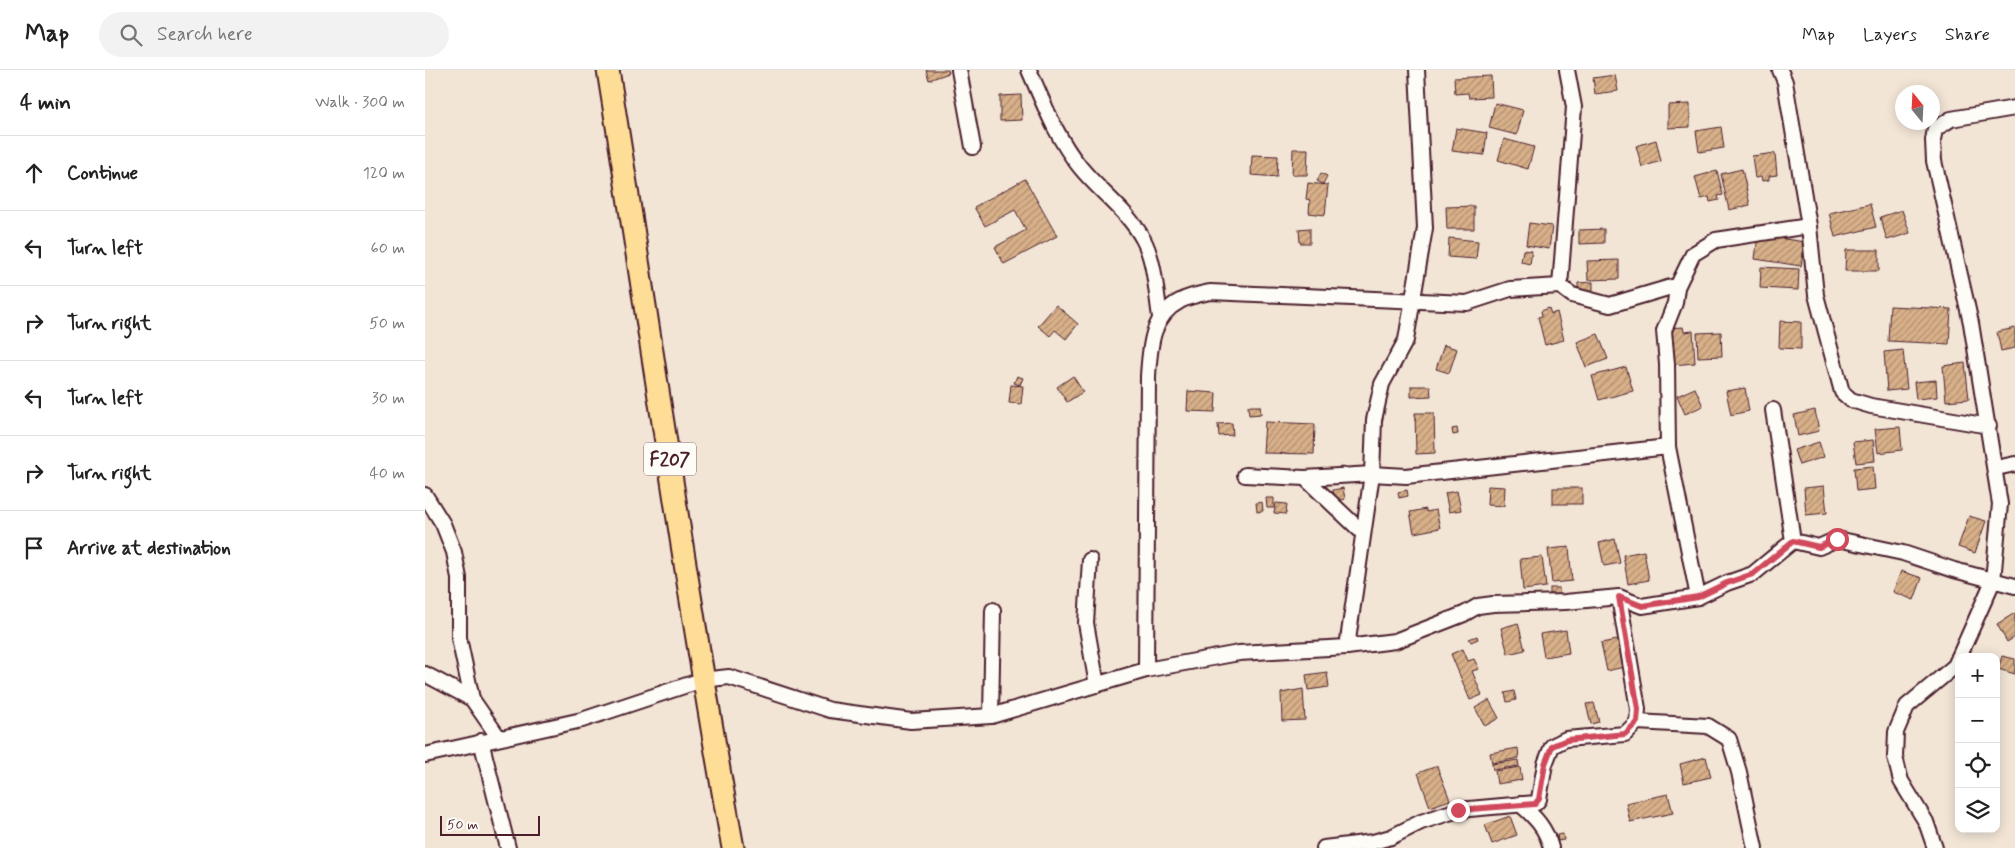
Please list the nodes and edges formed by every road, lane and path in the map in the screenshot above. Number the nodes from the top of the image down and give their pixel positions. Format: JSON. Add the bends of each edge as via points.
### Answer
{"nodes":[{"id":1,"x":608,"y":70,"type":"edge"},
{"id":2,"x":959,"y":70,"type":"edge"},
{"id":3,"x":1029,"y":70,"type":"edge"},
{"id":4,"x":1417,"y":70,"type":"edge"},
{"id":5,"x":1567,"y":70,"type":"edge"},
{"id":6,"x":1780,"y":70,"type":"edge"},
{"id":7,"x":2015,"y":108,"type":"edge"},
{"id":8,"x":973,"y":147,"type":"dead end"},
{"id":9,"x":1809,"y":226,"type":"junction"},
{"id":10,"x":1560,"y":286,"type":"junction"},
{"id":11,"x":1677,"y":287,"type":"junction"},
{"id":12,"x":1412,"y":302,"type":"junction"},
{"id":13,"x":1160,"y":316,"type":"junction"},
{"id":14,"x":1773,"y":410,"type":"dead end"},
{"id":15,"x":1989,"y":426,"type":"junction"},
{"id":16,"x":1668,"y":446,"type":"junction"},
{"id":17,"x":2015,"y":464,"type":"edge"},
{"id":18,"x":1996,"y":468,"type":"junction"},
{"id":19,"x":1372,"y":474,"type":"junction"},
{"id":20,"x":1245,"y":475,"type":"dead end"},
{"id":21,"x":1305,"y":478,"type":"junction"},
{"id":22,"x":425,"y":495,"type":"edge"},
{"id":23,"x":1363,"y":533,"type":"junction"},
{"id":24,"x":1793,"y":541,"type":"junction"},
{"id":25,"x":1090,"y":560,"type":"dead end"},
{"id":26,"x":1993,"y":581,"type":"junction"},
{"id":27,"x":2015,"y":586,"type":"edge"},
{"id":28,"x":1619,"y":597,"type":"junction"},
{"id":29,"x":1698,"y":597,"type":"junction"},
{"id":30,"x":993,"y":610,"type":"dead end"},
{"id":31,"x":1347,"y":647,"type":"junction"},
{"id":32,"x":1961,"y":653,"type":"edge"},
{"id":33,"x":1955,"y":666,"type":"edge"},
{"id":34,"x":1146,"y":670,"type":"junction"},
{"id":35,"x":425,"y":674,"type":"edge"},
{"id":36,"x":702,"y":680,"type":"junction"},
{"id":37,"x":1097,"y":685,"type":"junction"},
{"id":38,"x":472,"y":699,"type":"junction"},
{"id":39,"x":991,"y":716,"type":"junction"},
{"id":40,"x":1637,"y":722,"type":"junction"},
{"id":41,"x":499,"y":738,"type":"junction"},
{"id":42,"x":481,"y":742,"type":"junction"},
{"id":43,"x":425,"y":755,"type":"edge"},
{"id":44,"x":1519,"y":804,"type":"junction"},
{"id":45,"x":1392,"y":842,"type":"edge"},
{"id":46,"x":507,"y":848,"type":"edge"},
{"id":47,"x":733,"y":848,"type":"edge"},
{"id":48,"x":1324,"y":848,"type":"edge"},
{"id":49,"x":1551,"y":848,"type":"edge"},
{"id":50,"x":1755,"y":848,"type":"edge"},
{"id":51,"x":1935,"y":848,"type":"edge"}],
"edges":[{"from":1,"to":36,"type":"main road","number":"F207"},
{"from":2,"to":8,"type":"street"},
{"from":3,"to":13,"type":"street","via":[[1065,147],[1099,190],[1122,209],[1143,240]]},
{"from":4,"to":12,"type":"street","via":[[1425,228]]},
{"from":5,"to":10,"type":"street","via":[[1574,107]]},
{"from":6,"to":9,"type":"street","via":[[1785,82]]},
{"from":7,"to":15,"type":"street","via":[[1951,120],[1935,130],[1933,140],[1934,161],[1971,323]]},
{"from":9,"to":11,"type":"street","via":[[1717,240],[1693,254]]},
{"from":9,"to":15,"type":"street","via":[[1816,295],[1842,392],[1851,400],[1871,406]]},
{"from":10,"to":11,"type":"street","via":[[1572,295],[1610,305]]},
{"from":10,"to":12,"type":"street","via":[[1510,289],[1467,303]]},
{"from":11,"to":16,"type":"street","via":[[1675,303],[1664,331]]},
{"from":12,"to":13,"type":"street","via":[[1210,292],[1180,300]]},
{"from":12,"to":19,"type":"street","via":[[1406,340],[1382,384],[1374,420]]},
{"from":13,"to":34,"type":"street","via":[[1151,342],[1148,376]]},
{"from":14,"to":24,"type":"street"},
{"from":15,"to":18,"type":"street"},
{"from":16,"to":19,"type":"street","via":[[1406,476]]},
{"from":16,"to":29,"type":"street"},
{"from":17,"to":18,"type":"street"},
{"from":18,"to":26,"type":"street","via":[[2001,504]]},
{"from":19,"to":21,"type":"street"},
{"from":19,"to":23,"type":"street"},
{"from":20,"to":21,"type":"street"},
{"from":21,"to":23,"type":"street"},
{"from":22,"to":38,"type":"street","via":[[443,524],[454,552],[459,578],[459,638]]},
{"from":23,"to":31,"type":"street"},
{"from":24,"to":26,"type":"street","via":[[1819,547],[1837,539],[1903,553]]},
{"from":24,"to":29,"type":"street","via":[[1753,574]]},
{"from":25,"to":37,"type":"street","via":[[1086,623]]},
{"from":26,"to":27,"type":"street"},
{"from":26,"to":32,"type":"street"},
{"from":28,"to":29,"type":"street","via":[[1642,606]]},
{"from":28,"to":31,"type":"street","via":[[1478,606],[1395,641]]},
{"from":28,"to":40,"type":"street","via":[[1638,709]]},
{"from":30,"to":39,"type":"street"},
{"from":31,"to":34,"type":"street","via":[[1239,653]]},
{"from":33,"to":51,"type":"street","via":[[1907,706],[1896,732],[1895,757],[1901,781],[1926,822]]},
{"from":34,"to":37,"type":"street"},
{"from":35,"to":38,"type":"street"},
{"from":36,"to":39,"type":"street","via":[[729,677],[830,710],[911,721]]},
{"from":36,"to":41,"type":"street","via":[[582,720]]},
{"from":36,"to":47,"type":"main road","number":"F207"},
{"from":37,"to":39,"type":"street"},
{"from":38,"to":41,"type":"street"},
{"from":40,"to":44,"type":"street","via":[[1625,734],[1567,740],[1552,746],[1545,764],[1539,799],[1533,804]]},
{"from":40,"to":50,"type":"street","via":[[1708,726],[1729,739]]},
{"from":41,"to":42,"type":"street"},
{"from":42,"to":43,"type":"street"},
{"from":42,"to":46,"type":"street"},
{"from":44,"to":45,"type":"street","via":[[1458,810],[1421,822]]},
{"from":44,"to":49,"type":"street","via":[[1548,835]]},
{"from":45,"to":48,"type":"street"}]}
